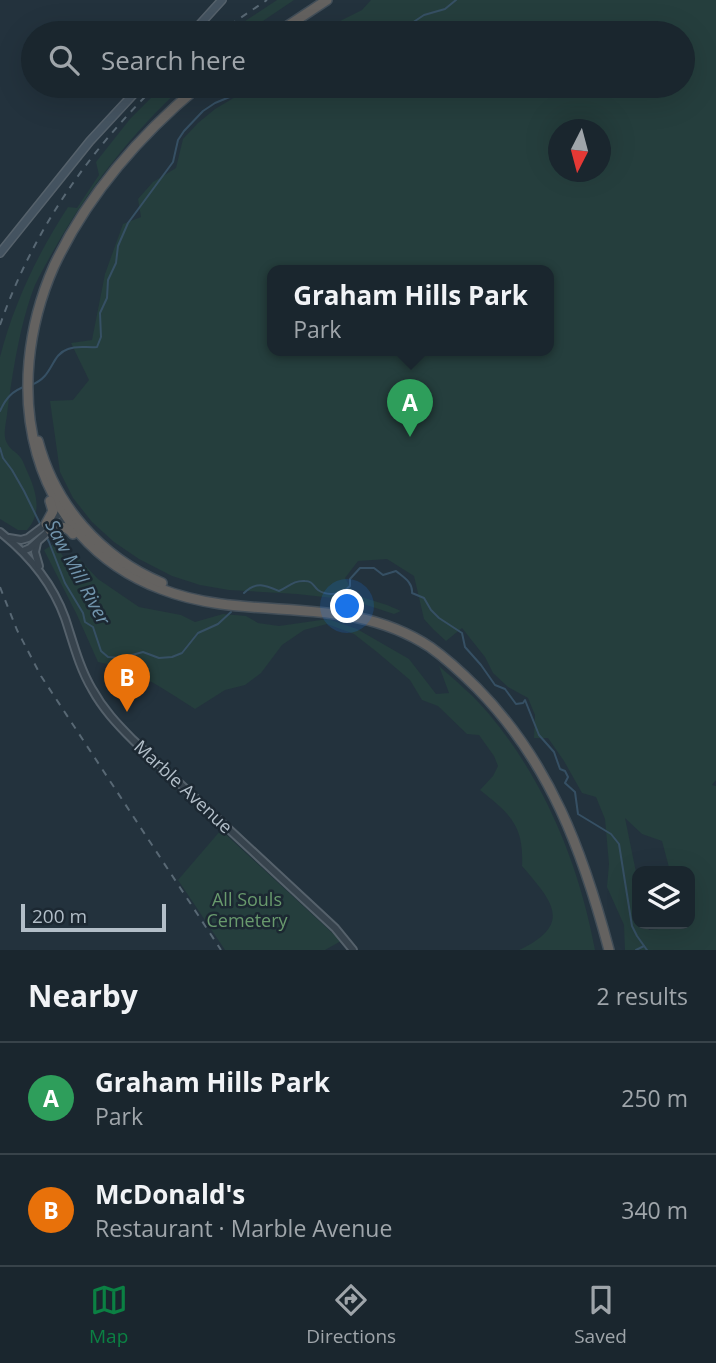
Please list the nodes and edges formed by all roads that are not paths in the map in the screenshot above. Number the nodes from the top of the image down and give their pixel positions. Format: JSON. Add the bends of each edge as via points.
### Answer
{"nodes":[{"id":1,"x":222,"y":0,"type":"edge"},
{"id":2,"x":317,"y":0,"type":"edge"},
{"id":3,"x":327,"y":0,"type":"edge"},
{"id":4,"x":203,"y":21,"type":"edge"},
{"id":5,"x":286,"y":21,"type":"edge"},
{"id":6,"x":296,"y":21,"type":"edge"},
{"id":7,"x":130,"y":98,"type":"edge"},
{"id":8,"x":186,"y":98,"type":"edge"},
{"id":9,"x":195,"y":98,"type":"edge"},
{"id":10,"x":0,"y":253,"type":"edge"},
{"id":11,"x":30,"y":377,"type":"junction"},
{"id":12,"x":29,"y":392,"type":"junction"},
{"id":13,"x":38,"y":464,"type":"junction"},
{"id":14,"x":67,"y":513,"type":"junction"},
{"id":15,"x":48,"y":527,"type":"junction"},
{"id":16,"x":0,"y":532,"type":"edge"},
{"id":17,"x":38,"y":535,"type":"junction"},
{"id":18,"x":8,"y":538,"type":"junction"},
{"id":19,"x":23,"y":551,"type":"junction"},
{"id":20,"x":116,"y":567,"type":"junction"},
{"id":21,"x":42,"y":574,"type":"junction"},
{"id":22,"x":353,"y":950,"type":"edge"},
{"id":23,"x":609,"y":950,"type":"edge"},
{"id":24,"x":614,"y":950,"type":"edge"}],
"edges":[{"from":1,"to":4,"type":"main road"},
{"from":2,"to":5,"type":"highway"},
{"from":3,"to":6,"type":"highway"},
{"from":7,"to":10,"type":"main road"},
{"from":8,"to":11,"type":"highway","via":[[124,160],[72,233],[39,305],[31,340]]},
{"from":9,"to":11,"type":"highway","via":[[133,158],[76,236],[46,300]]},
{"from":11,"to":12,"type":"highway"},
{"from":12,"to":13,"type":"highway","via":[[30,429]]},
{"from":12,"to":14,"type":"highway","via":[[40,449]]},
{"from":13,"to":14,"type":"highway","via":[[50,492]]},
{"from":13,"to":15,"type":"highway","via":[[36,472],[53,509]]},
{"from":14,"to":15,"type":"street"},
{"from":14,"to":20,"type":"highway","via":[[87,542]]},
{"from":14,"to":24,"type":"highway","via":[[119,559],[173,588],[216,598],[357,611],[407,628],[449,655],[510,717],[558,790],[586,855]]},
{"from":15,"to":17,"type":"street"},
{"from":15,"to":20,"type":"highway","via":[[67,528],[105,565]]},
{"from":16,"to":18,"type":"street","name":"Marble Avenue"},
{"from":17,"to":18,"type":"street","via":[[24,540]]},
{"from":17,"to":19,"type":"street"},
{"from":17,"to":21,"type":"street","via":[[35,552]]},
{"from":18,"to":19,"type":"street","name":"Marble Avenue"},
{"from":19,"to":21,"type":"street","name":"Marble Avenue"},
{"from":20,"to":23,"type":"highway","via":[[162,590],[205,602],[363,618],[405,634],[442,656],[493,705],[545,777],[569,824]]},
{"from":21,"to":22,"type":"street","name":"Marble Avenue","via":[[59,603],[86,679],[111,717]]}]}
